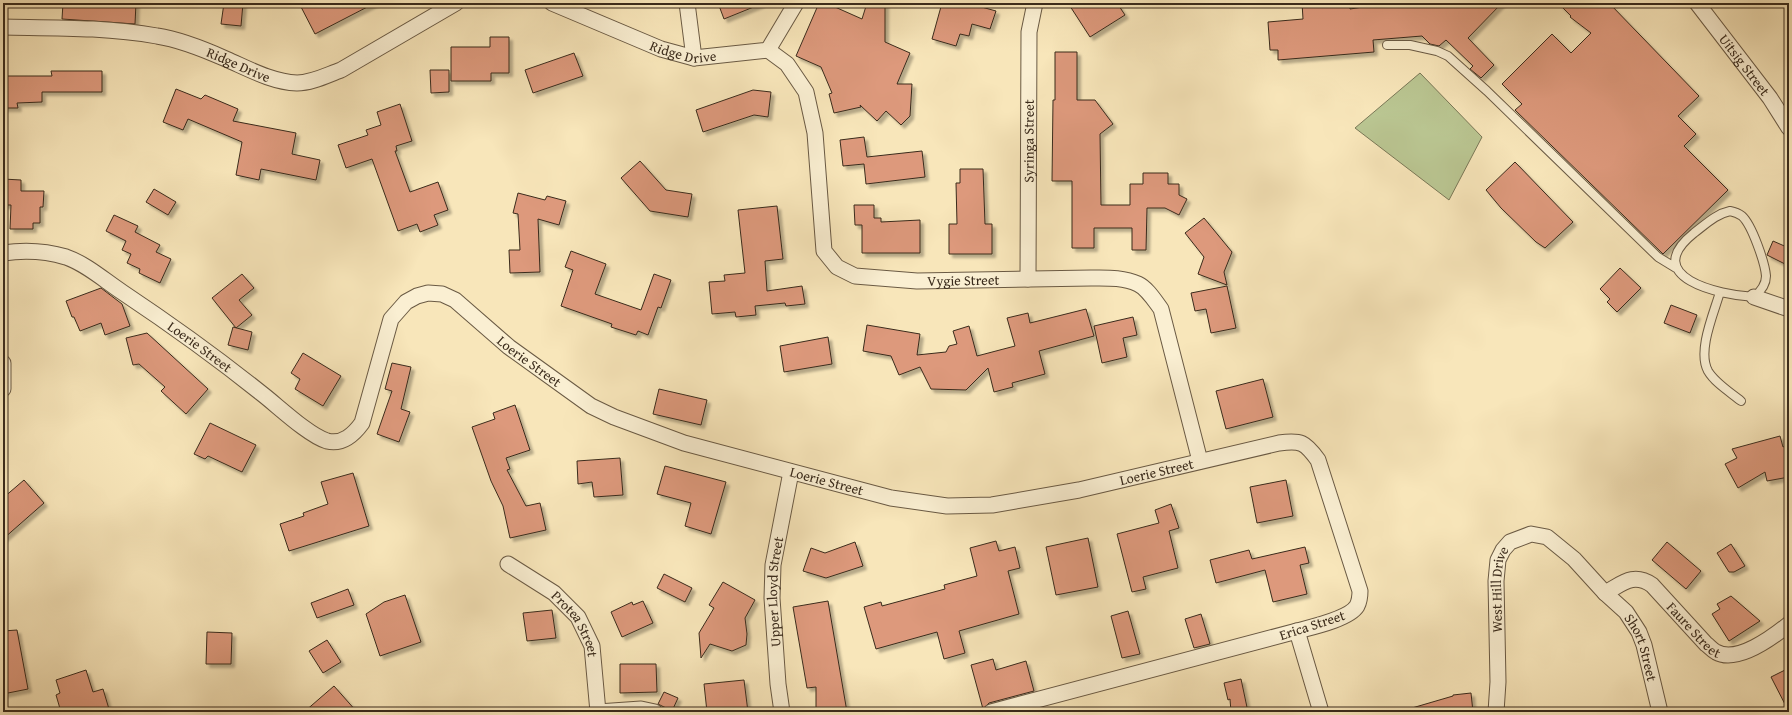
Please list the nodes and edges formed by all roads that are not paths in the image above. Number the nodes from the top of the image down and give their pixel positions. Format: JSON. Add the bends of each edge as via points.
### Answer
{"nodes":[{"id":1,"x":456,"y":3,"type":"edge"},
{"id":2,"x":552,"y":3,"type":"edge"},
{"id":3,"x":687,"y":3,"type":"edge"},
{"id":4,"x":796,"y":3,"type":"edge"},
{"id":5,"x":1035,"y":3,"type":"edge"},
{"id":6,"x":1697,"y":3,"type":"edge"},
{"id":7,"x":3,"y":27,"type":"edge"},
{"id":8,"x":1387,"y":45,"type":"dead end"},
{"id":9,"x":768,"y":50,"type":"junction"},
{"id":10,"x":694,"y":58,"type":"junction"},
{"id":11,"x":1789,"y":128,"type":"edge"},
{"id":12,"x":3,"y":253,"type":"edge"},
{"id":13,"x":1676,"y":268,"type":"junction"},
{"id":14,"x":1028,"y":279,"type":"junction"},
{"id":15,"x":1720,"y":292,"type":"junction"},
{"id":16,"x":1754,"y":297,"type":"junction"},
{"id":17,"x":1789,"y":309,"type":"edge"},
{"id":18,"x":3,"y":363,"type":"edge"},
{"id":19,"x":3,"y":389,"type":"edge"},
{"id":20,"x":1741,"y":401,"type":"dead end"},
{"id":21,"x":1200,"y":462,"type":"junction"},
{"id":22,"x":791,"y":472,"type":"junction"},
{"id":23,"x":508,"y":564,"type":"dead end"},
{"id":24,"x":1605,"y":593,"type":"junction"},
{"id":25,"x":1789,"y":624,"type":"edge"},
{"id":26,"x":1297,"y":631,"type":"junction"},
{"id":27,"x":598,"y":712,"type":"edge"},
{"id":28,"x":655,"y":712,"type":"edge"},
{"id":29,"x":782,"y":712,"type":"edge"},
{"id":30,"x":991,"y":712,"type":"edge"},
{"id":31,"x":1320,"y":712,"type":"edge"},
{"id":32,"x":1496,"y":712,"type":"edge"},
{"id":33,"x":1660,"y":712,"type":"edge"}],
"edges":[{"from":1,"to":7,"type":"street","name":"Ridge Drive","via":[[341,70],[299,83],[278,81],[223,58],[159,36],[91,29]]},
{"from":2,"to":10,"type":"street","name":"Ridge Drive","via":[[661,50]]},
{"from":3,"to":10,"type":"street"},
{"from":4,"to":9,"type":"street"},
{"from":5,"to":14,"type":"street","name":"Syringa Street","via":[[1028,32]]},
{"from":6,"to":11,"type":"street","name":"Uitsig Street","via":[[1770,98]]},
{"from":8,"to":13,"type":"lane","via":[[1410,45],[1448,56],[1658,257]]},
{"from":9,"to":10,"type":"street","name":"Ridge Drive"},
{"from":9,"to":14,"type":"street","name":"Vygie Street","via":[[787,64],[806,92],[815,133],[824,251],[837,267],[855,276],[917,282]]},
{"from":12,"to":22,"type":"street","name":"Loerie Street","via":[[53,253],[78,263],[170,324],[232,369],[309,431],[327,441],[343,440],[362,423],[391,319],[406,302],[428,293],[442,294],[455,300],[509,347],[591,406],[684,443]]},
{"from":13,"to":15,"type":"lane","via":[[1682,276]]},
{"from":13,"to":16,"type":"lane","via":[[1676,256],[1682,242],[1718,215],[1730,211],[1737,213],[1748,223],[1764,266],[1765,283]]},
{"from":14,"to":21,"type":"street","name":"Vygie Street","via":[[1115,278],[1138,284],[1149,293],[1161,309]]},
{"from":15,"to":16,"type":"lane"},
{"from":15,"to":20,"type":"lane","via":[[1707,335],[1705,364],[1713,378]]},
{"from":16,"to":17,"type":"street"},
{"from":18,"to":19,"type":"street"},
{"from":21,"to":22,"type":"street","name":"Loerie Street","via":[[992,505],[947,506],[892,498]]},
{"from":21,"to":26,"type":"street","name":"Erica Street","via":[[1295,441],[1304,444],[1318,460],[1357,579],[1359,599],[1356,608],[1346,616]]},
{"from":22,"to":29,"type":"street","name":"Upper Lloyd Street","via":[[773,565],[772,598]]},
{"from":23,"to":27,"type":"street","name":"Protea Street","via":[[554,593],[578,617],[592,646]]},
{"from":24,"to":25,"type":"street","name":"Faure Street","via":[[1629,580],[1645,580],[1706,644],[1725,655],[1747,651],[1768,640]]},
{"from":24,"to":32,"type":"street","name":"West Hill Drive","via":[[1574,559],[1547,537],[1531,534],[1510,542],[1498,560],[1496,581]]},
{"from":24,"to":33,"type":"street","name":"Short Street","via":[[1626,612],[1639,632],[1651,668]]},
{"from":26,"to":30,"type":"street","name":"Erica Street"},
{"from":26,"to":31,"type":"street"},
{"from":27,"to":28,"type":"street","via":[[641,709]]}]}
